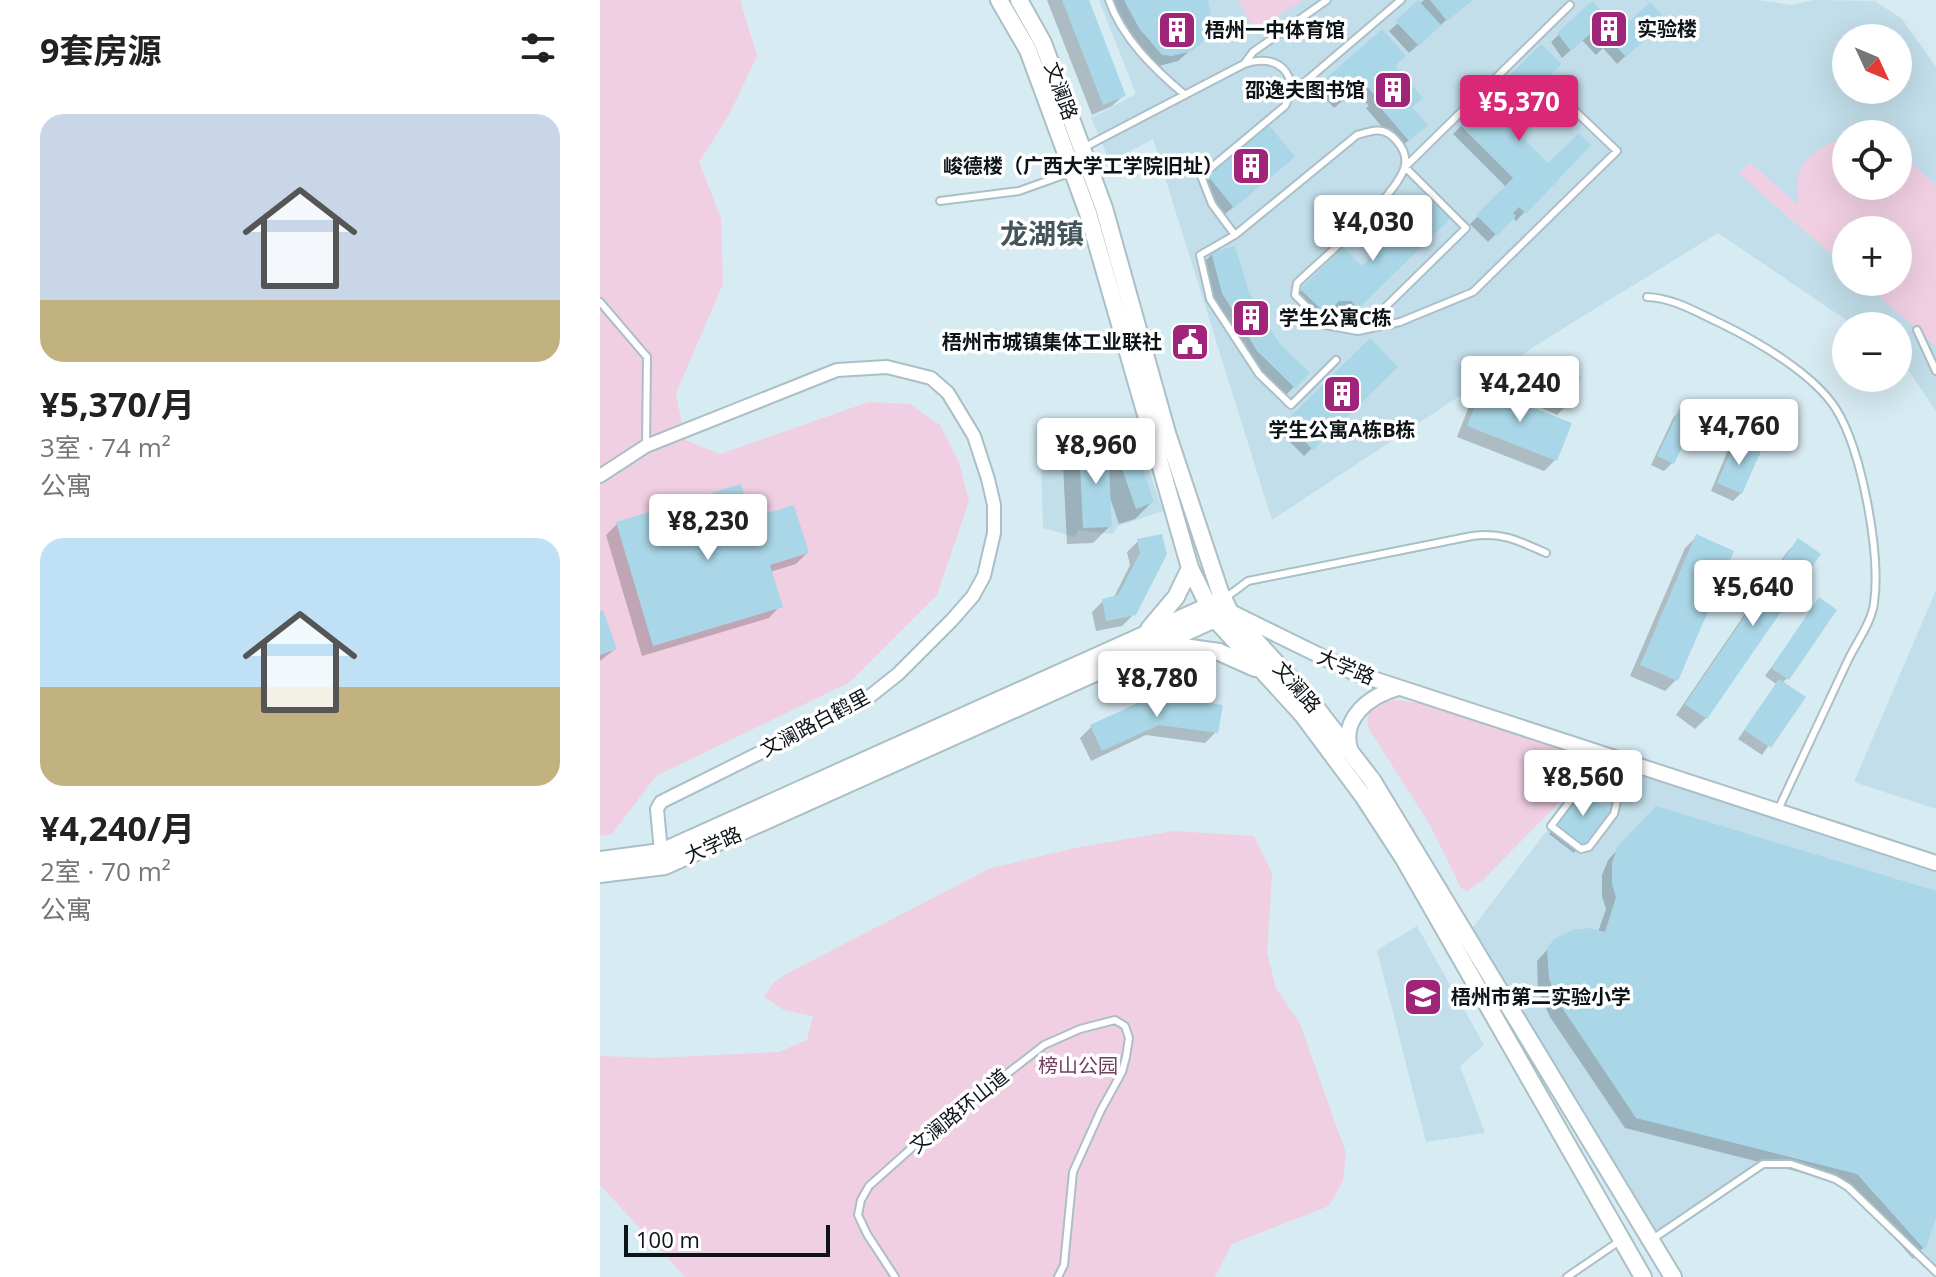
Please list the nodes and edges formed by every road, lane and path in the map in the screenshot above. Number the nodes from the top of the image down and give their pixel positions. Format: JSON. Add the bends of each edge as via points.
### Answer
{"nodes":[{"id":1,"x":999,"y":0,"type":"edge"},
{"id":2,"x":1019,"y":0,"type":"edge"},
{"id":3,"x":1109,"y":0,"type":"edge"},
{"id":4,"x":1327,"y":0,"type":"edge"},
{"id":5,"x":1401,"y":0,"type":"edge"},
{"id":6,"x":1570,"y":5,"type":"dead end"},
{"id":7,"x":1244,"y":64,"type":"junction"},
{"id":8,"x":1292,"y":93,"type":"junction"},
{"id":9,"x":1185,"y":95,"type":"junction"},
{"id":10,"x":1573,"y":109,"type":"dead end"},
{"id":11,"x":1082,"y":149,"type":"junction"},
{"id":12,"x":1405,"y":167,"type":"junction"},
{"id":13,"x":1072,"y":172,"type":"junction"},
{"id":14,"x":940,"y":201,"type":"dead end"},
{"id":15,"x":1235,"y":235,"type":"junction"},
{"id":16,"x":1647,"y":297,"type":"dead end"},
{"id":17,"x":600,"y":302,"type":"edge"},
{"id":18,"x":1363,"y":330,"type":"junction"},
{"id":19,"x":1917,"y":330,"type":"dead end"},
{"id":20,"x":1336,"y":360,"type":"dead end"},
{"id":21,"x":1936,"y":371,"type":"edge"},
{"id":22,"x":646,"y":446,"type":"junction"},
{"id":23,"x":600,"y":476,"type":"edge"},
{"id":24,"x":1546,"y":553,"type":"dead end"},
{"id":25,"x":1190,"y":568,"type":"junction"},
{"id":26,"x":1219,"y":609,"type":"junction"},
{"id":27,"x":1143,"y":635,"type":"junction"},
{"id":28,"x":1161,"y":644,"type":"junction"},
{"id":29,"x":1264,"y":673,"type":"junction"},
{"id":30,"x":1398,"y":688,"type":"junction"},
{"id":31,"x":1351,"y":753,"type":"junction"},
{"id":32,"x":1601,"y":754,"type":"junction"},
{"id":33,"x":1626,"y":763,"type":"junction"},
{"id":34,"x":1777,"y":812,"type":"junction"},
{"id":35,"x":661,"y":852,"type":"junction"},
{"id":36,"x":600,"y":860,"type":"edge"},
{"id":37,"x":1936,"y":863,"type":"edge"},
{"id":38,"x":600,"y":874,"type":"edge"},
{"id":39,"x":1621,"y":1240,"type":"junction"},
{"id":40,"x":1651,"y":1240,"type":"junction"},
{"id":41,"x":1936,"y":1272,"type":"edge"},
{"id":42,"x":895,"y":1277,"type":"edge"},
{"id":43,"x":1058,"y":1277,"type":"edge"},
{"id":44,"x":1567,"y":1277,"type":"edge"},
{"id":45,"x":1643,"y":1277,"type":"edge"},
{"id":46,"x":1673,"y":1277,"type":"edge"}],
"edges":[{"from":1,"to":13,"type":"main road","name":"文澜路","via":[[1028,50]]},
{"from":2,"to":11,"type":"main road","name":"文澜路","via":[[1043,43]]},
{"from":3,"to":9,"type":"lane","via":[[1116,22]]},
{"from":4,"to":7,"type":"lane","via":[[1253,52]]},
{"from":5,"to":8,"type":"lane"},
{"from":6,"to":12,"type":"lane"},
{"from":7,"to":8,"type":"lane","via":[[1271,61],[1284,70]]},
{"from":7,"to":9,"type":"lane"},
{"from":8,"to":15,"type":"lane","via":[[1285,106],[1201,176],[1212,204]]},
{"from":9,"to":11,"type":"lane"},
{"from":10,"to":18,"type":"lane","via":[[1617,151],[1473,292],[1400,322]]},
{"from":11,"to":26,"type":"main road","name":"文澜路","via":[[1104,208]]},
{"from":12,"to":15,"type":"lane","via":[[1404,152],[1390,134],[1376,129],[1357,135]]},
{"from":12,"to":18,"type":"lane","via":[[1466,228]]},
{"from":12,"to":18,"type":"lane","via":[[1392,191],[1297,283],[1295,295],[1325,325]]},
{"from":13,"to":14,"type":"lane","via":[[1019,191]]},
{"from":13,"to":25,"type":"main road","name":"文澜路"},
{"from":15,"to":20,"type":"lane","via":[[1200,255],[1210,299],[1259,374],[1291,405]]},
{"from":16,"to":34,"type":"lane","via":[[1677,303],[1726,326],[1793,367],[1836,409],[1851,440],[1875,558],[1874,606]]},
{"from":17,"to":22,"type":"lane","via":[[647,357]]},
{"from":19,"to":21,"type":"lane"},
{"from":22,"to":23,"type":"street","name":"文澜路白鹤里"},
{"from":22,"to":35,"type":"street","name":"文澜路白鹤里","via":[[837,370],[910,370],[931,378],[962,413],[982,455],[994,505],[984,576],[952,620],[864,701],[661,802]]},
{"from":24,"to":26,"type":"lane","via":[[1502,535],[1482,534],[1248,581]]},
{"from":25,"to":26,"type":"main road","name":"文澜路"},
{"from":25,"to":27,"type":"main road","via":[[1176,597]]},
{"from":26,"to":27,"type":"main road","name":"大学路"},
{"from":26,"to":28,"type":"main road","name":"大学路"},
{"from":26,"to":29,"type":"main road","name":"文澜路"},
{"from":26,"to":30,"type":"street","name":"大学路"},
{"from":26,"to":31,"type":"main road","name":"文澜路","via":[[1314,705]]},
{"from":27,"to":35,"type":"main road","name":"大学路"},
{"from":28,"to":29,"type":"main road","via":[[1219,652]]},
{"from":28,"to":38,"type":"main road","name":"大学路","via":[[665,866]]},
{"from":29,"to":39,"type":"main road","name":"文澜路","via":[[1302,714],[1404,859]]},
{"from":30,"to":31,"type":"street","via":[[1373,698],[1354,717],[1347,735]]},
{"from":30,"to":32,"type":"street","name":"大学路"},
{"from":31,"to":40,"type":"main road","name":"文澜路"},
{"from":32,"to":33,"type":"street","name":"大学路"},
{"from":32,"to":33,"type":"lane","via":[[1551,826],[1581,849],[1589,847],[1614,814]]},
{"from":33,"to":34,"type":"street","name":"大学路"},
{"from":34,"to":37,"type":"street","name":"大学路"},
{"from":35,"to":36,"type":"main road","name":"大学路"},
{"from":39,"to":44,"type":"lane"},
{"from":39,"to":45,"type":"main road","name":"文澜路"},
{"from":40,"to":41,"type":"lane","via":[[1763,1164],[1791,1164],[1848,1187]]},
{"from":40,"to":46,"type":"main road","name":"文澜路"},
{"from":42,"to":43,"type":"lane","name":"文澜路环山道","via":[[858,1215],[869,1186],[1044,1045],[1115,1020],[1125,1026],[1129,1038],[1126,1057],[1073,1172],[1064,1265]]}]}
